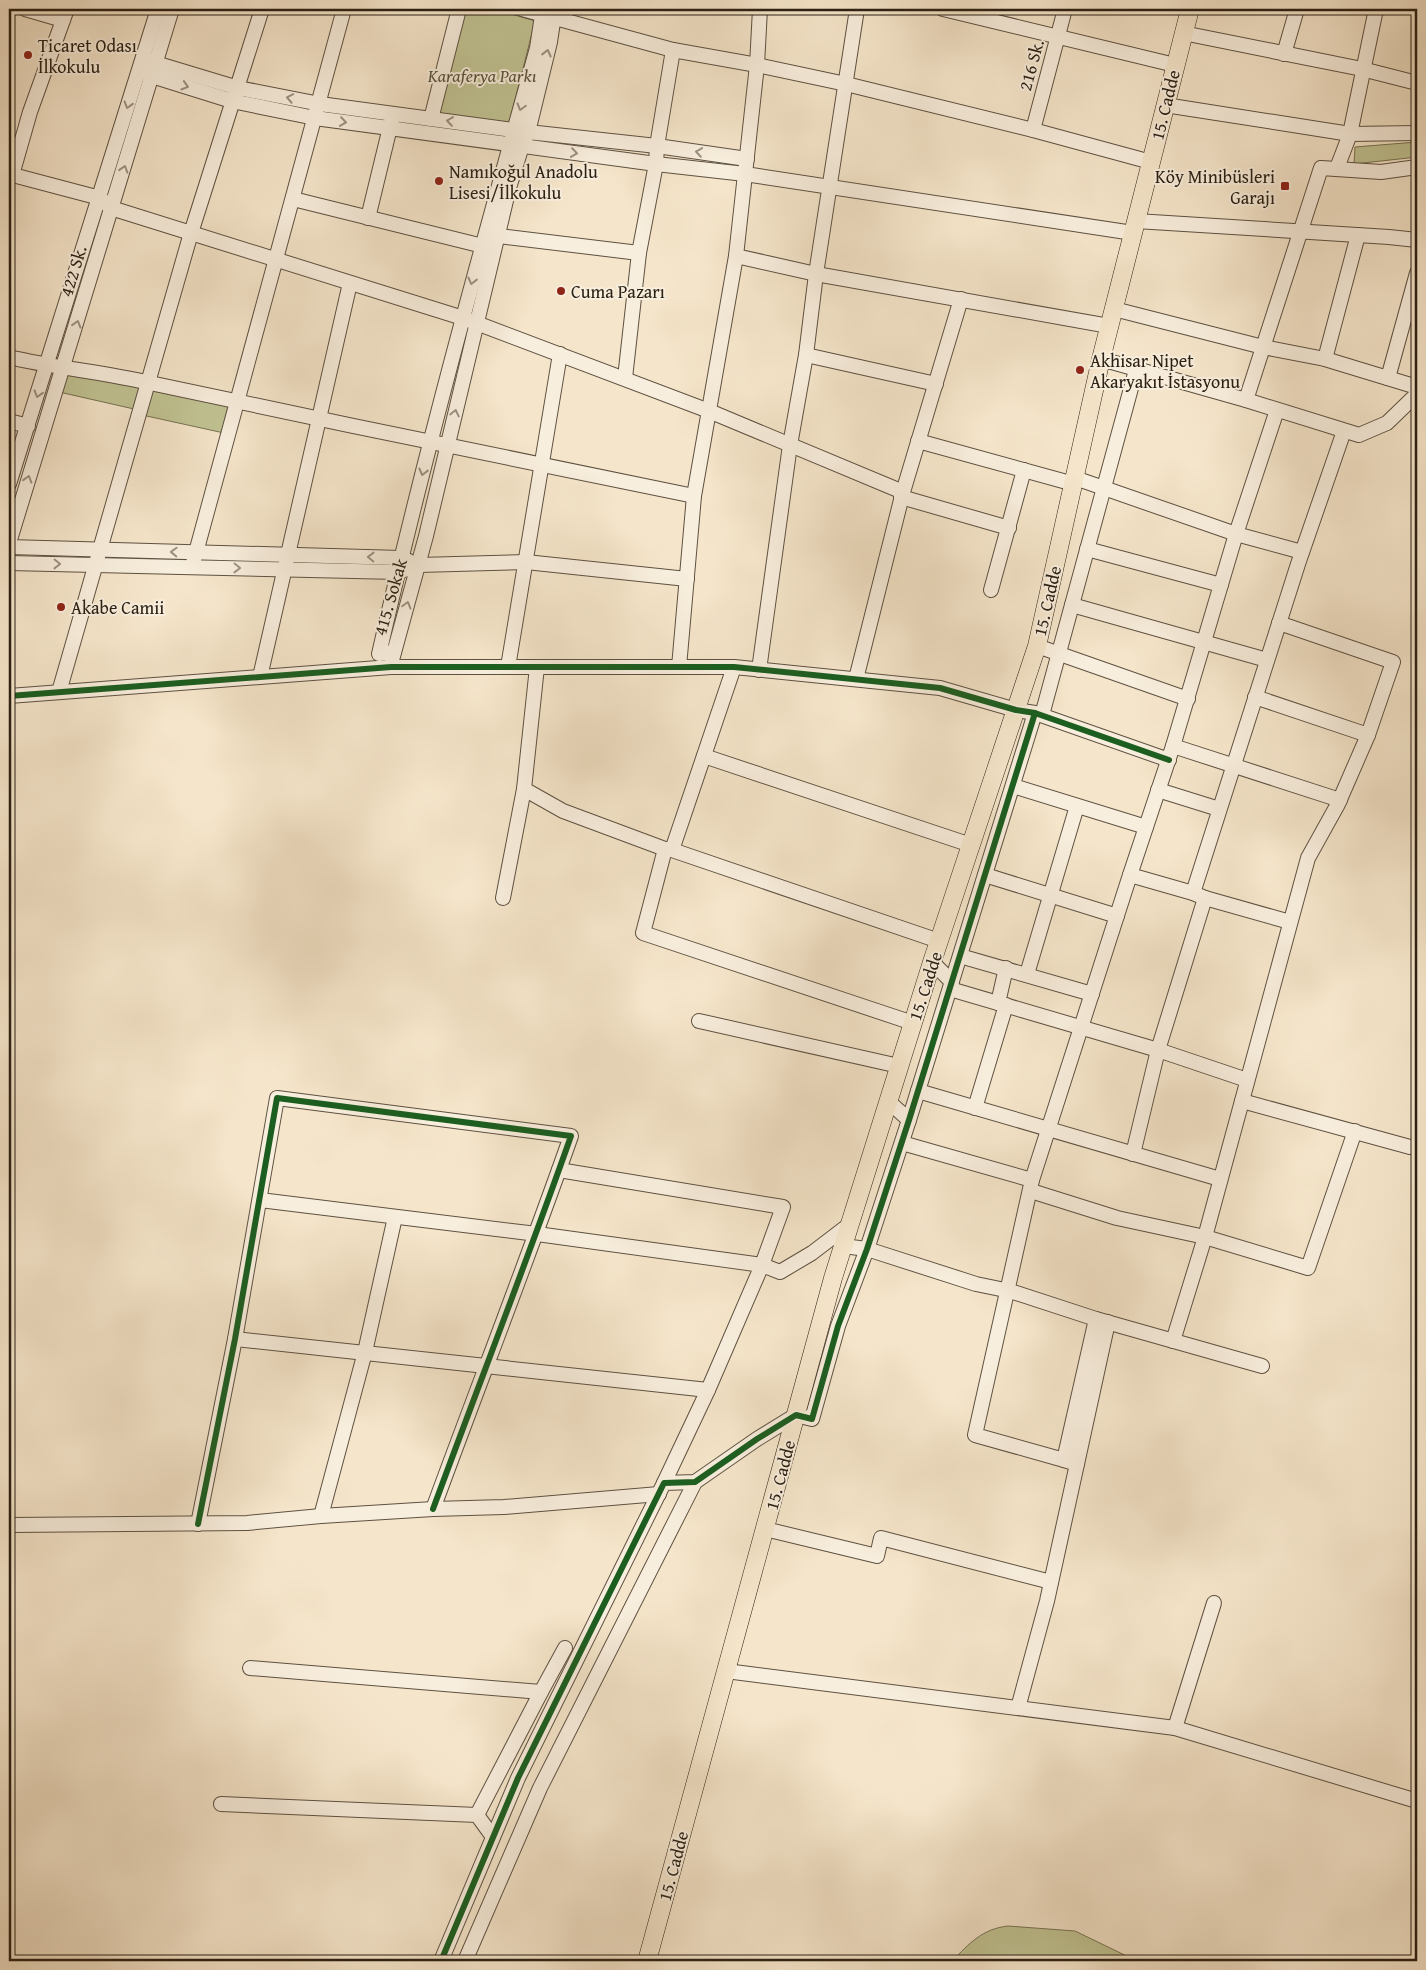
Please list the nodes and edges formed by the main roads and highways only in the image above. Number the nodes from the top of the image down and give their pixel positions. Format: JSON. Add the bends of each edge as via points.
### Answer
{"nodes":[{"id":1,"x":1190,"y":9,"type":"edge"},
{"id":2,"x":647,"y":1961,"type":"edge"}],
"edges":[{"from":1,"to":2,"type":"main road","name":"15. Cadde","via":[[1101,359],[1037,646],[932,962],[843,1246]]}]}
